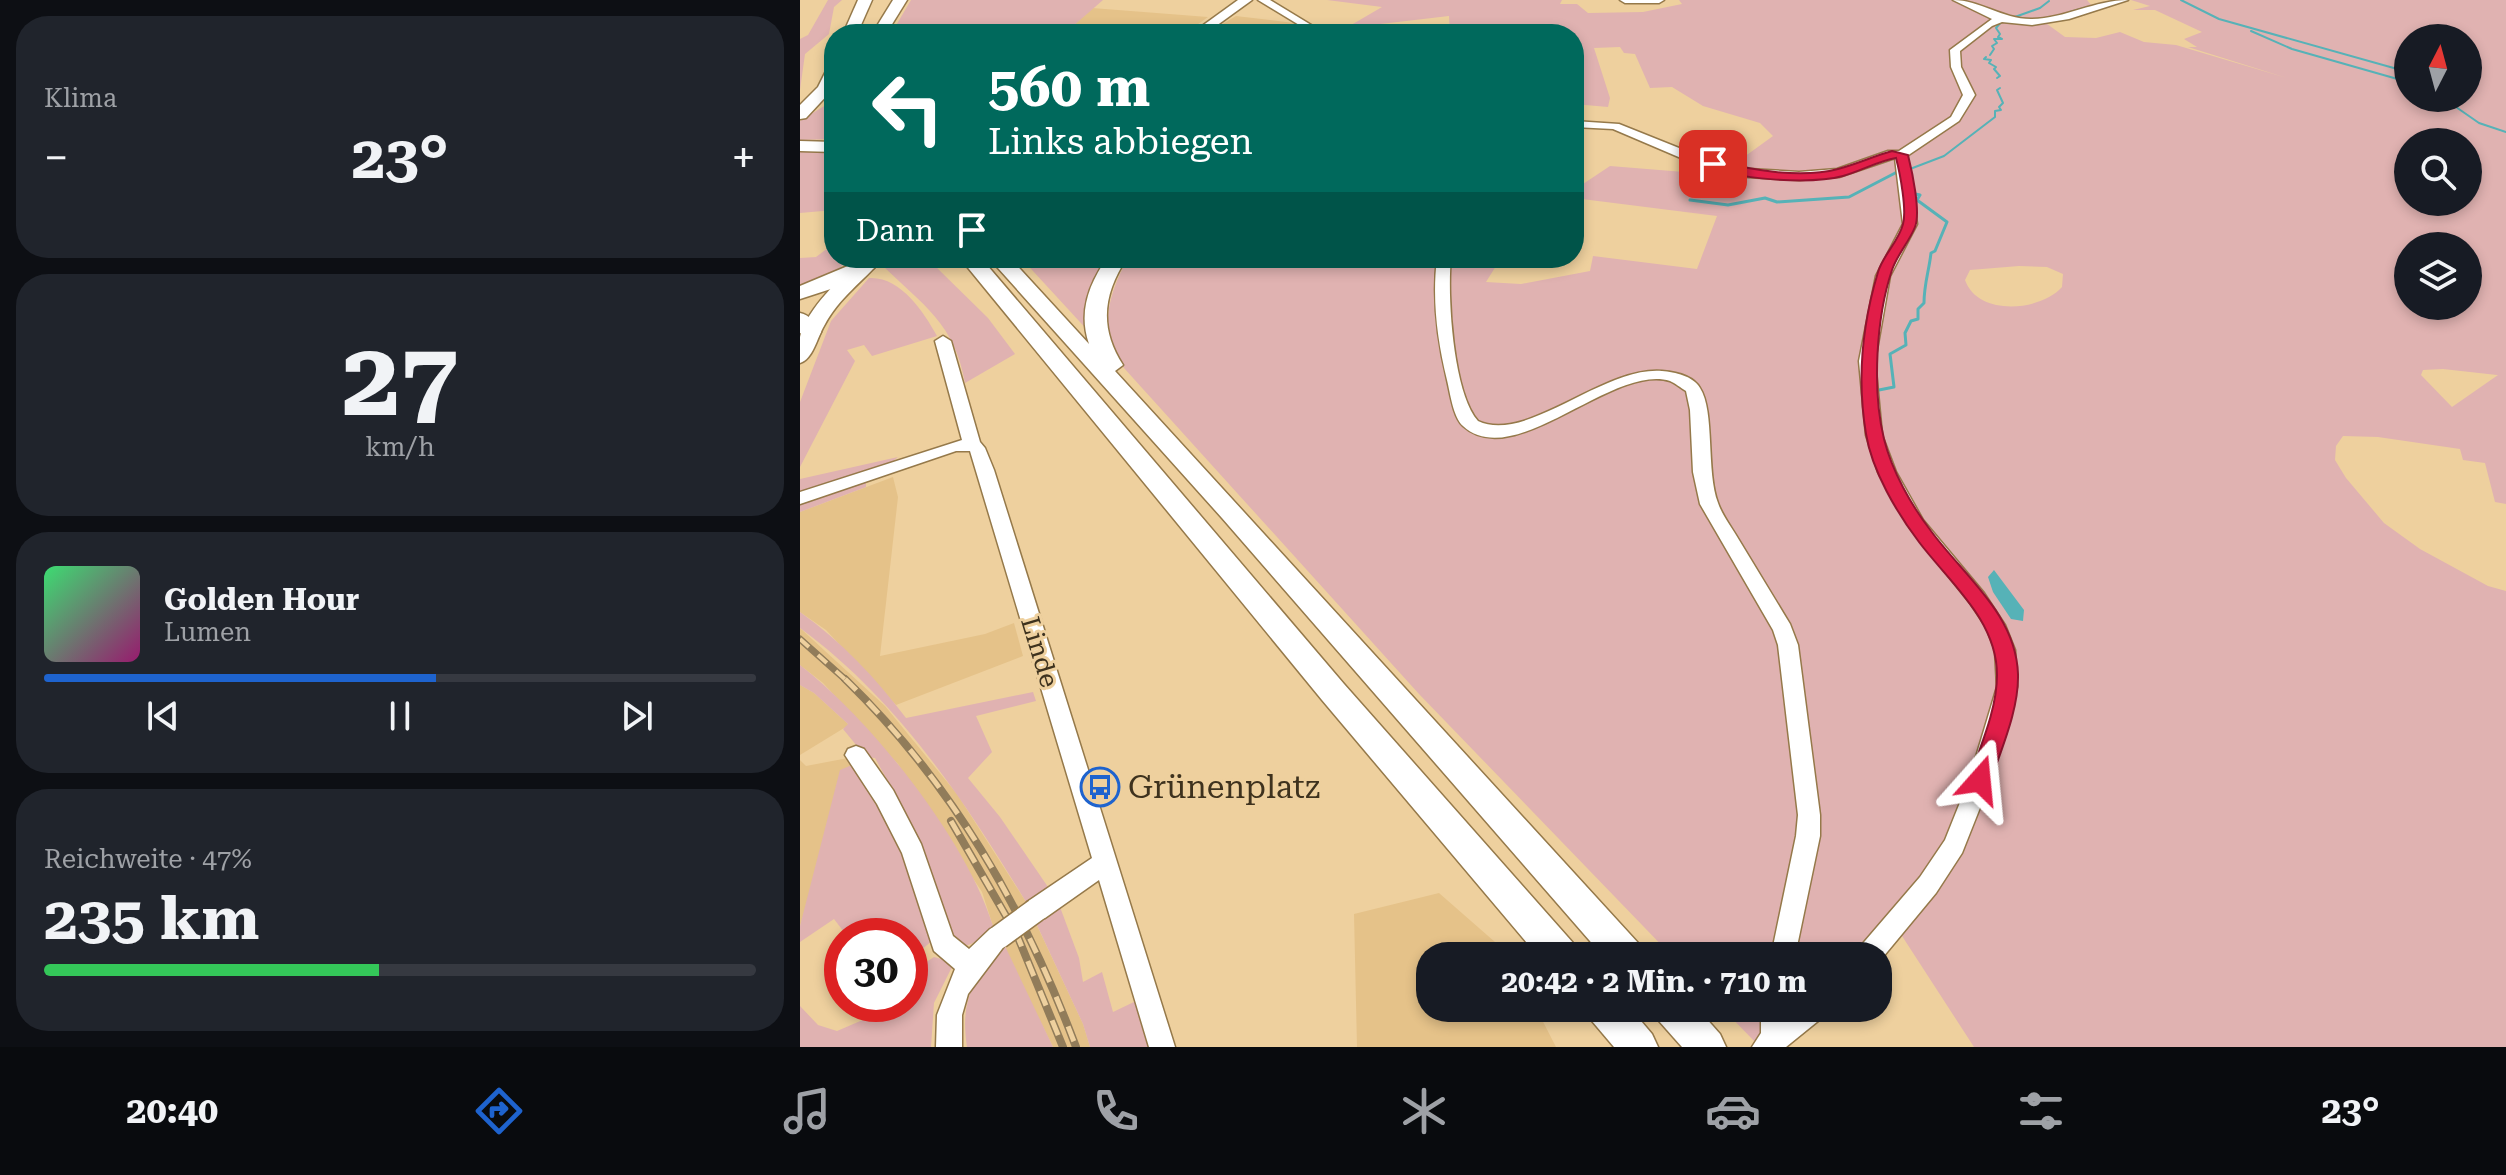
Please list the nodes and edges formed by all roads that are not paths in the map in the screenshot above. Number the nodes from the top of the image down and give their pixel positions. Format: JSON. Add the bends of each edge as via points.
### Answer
{"nodes":[{"id":1,"x":865,"y":0,"type":"edge"},
{"id":2,"x":900,"y":0,"type":"edge"},
{"id":3,"x":1246,"y":0,"type":"edge"},
{"id":4,"x":1263,"y":0,"type":"edge"},
{"id":5,"x":1625,"y":0,"type":"edge"},
{"id":6,"x":1659,"y":0,"type":"edge"},
{"id":7,"x":1958,"y":0,"type":"edge"},
{"id":8,"x":2123,"y":0,"type":"edge"},
{"id":9,"x":2001,"y":19,"type":"junction"},
{"id":10,"x":854,"y":24,"type":"edge"},
{"id":11,"x":885,"y":24,"type":"edge"},
{"id":12,"x":1211,"y":24,"type":"edge"},
{"id":13,"x":1304,"y":24,"type":"edge"},
{"id":14,"x":824,"y":90,"type":"edge"},
{"id":15,"x":800,"y":114,"type":"edge"},
{"id":16,"x":1584,"y":124,"type":"edge"},
{"id":17,"x":800,"y":146,"type":"edge"},
{"id":18,"x":824,"y":147,"type":"edge"},
{"id":19,"x":1901,"y":155,"type":"junction"},
{"id":20,"x":858,"y":268,"type":"edge"},
{"id":21,"x":864,"y":268,"type":"edge"},
{"id":22,"x":978,"y":268,"type":"edge"},
{"id":23,"x":1008,"y":268,"type":"edge"},
{"id":24,"x":1110,"y":268,"type":"edge"},
{"id":25,"x":1442,"y":268,"type":"edge"},
{"id":26,"x":800,"y":295,"type":"edge"},
{"id":27,"x":829,"y":302,"type":"junction"},
{"id":28,"x":800,"y":305,"type":"edge"},
{"id":29,"x":808,"y":326,"type":"edge"},
{"id":30,"x":943,"y":341,"type":"dead end"},
{"id":31,"x":800,"y":357,"type":"edge"},
{"id":32,"x":1127,"y":397,"type":"junction"},
{"id":33,"x":972,"y":444,"type":"junction"},
{"id":34,"x":800,"y":498,"type":"edge"},
{"id":35,"x":856,"y":755,"type":"dead end"},
{"id":36,"x":1104,"y":863,"type":"junction"},
{"id":37,"x":1549,"y":942,"type":"edge"},
{"id":38,"x":1614,"y":942,"type":"edge"},
{"id":39,"x":1786,"y":942,"type":"edge"},
{"id":40,"x":1880,"y":942,"type":"edge"},
{"id":41,"x":970,"y":966,"type":"junction"},
{"id":42,"x":1617,"y":1022,"type":"edge"},
{"id":43,"x":1773,"y":1022,"type":"edge"},
{"id":44,"x":1796,"y":1022,"type":"edge"},
{"id":45,"x":1771,"y":1042,"type":"edge"},
{"id":46,"x":949,"y":1047,"type":"edge"},
{"id":47,"x":1162,"y":1047,"type":"edge"},
{"id":48,"x":1639,"y":1047,"type":"edge"}],
"edges":[{"from":1,"to":10,"type":"highway"},
{"from":2,"to":11,"type":"highway"},
{"from":3,"to":12,"type":"main road"},
{"from":4,"to":13,"type":"street"},
{"from":5,"to":6,"type":"street"},
{"from":7,"to":9,"type":"street"},
{"from":8,"to":9,"type":"street","via":[[2050,21]]},
{"from":9,"to":19,"type":"street","via":[[1955,50],[1956,67],[1969,95],[1962,112]]},
{"from":14,"to":15,"type":"highway"},
{"from":16,"to":19,"type":"street","via":[[1615,126],[1748,173],[1839,173]]},
{"from":17,"to":18,"type":"highway"},
{"from":19,"to":40,"type":"street","via":[[1910,224],[1885,270],[1868,357],[1874,435],[1887,472],[1916,524],[1995,625],[2005,650],[2007,687],[1954,846]]},
{"from":20,"to":26,"type":"highway"},
{"from":21,"to":27,"type":"main road"},
{"from":22,"to":37,"type":"highway"},
{"from":23,"to":32,"type":"highway"},
{"from":24,"to":32,"type":"highway","via":[[1093,322],[1102,352]]},
{"from":25,"to":39,"type":"street","via":[[1440,283],[1458,400],[1468,422],[1493,432],[1517,428],[1623,382],[1655,374],[1674,376],[1693,389],[1709,504],[1783,629],[1792,672],[1809,815]]},
{"from":26,"to":27,"type":"highway"},
{"from":27,"to":28,"type":"highway"},
{"from":27,"to":29,"type":"main road"},
{"from":29,"to":31,"type":"main road"},
{"from":30,"to":33,"type":"street","name":"Linde"},
{"from":32,"to":38,"type":"highway"},
{"from":33,"to":34,"type":"street"},
{"from":33,"to":36,"type":"street","name":"Linde","via":[[985,470]]},
{"from":35,"to":41,"type":"street","via":[[913,851],[943,943]]},
{"from":36,"to":41,"type":"street","bridge":true,"via":[[999,937]]},
{"from":36,"to":47,"type":"street","name":"Linde"},
{"from":41,"to":46,"type":"street","via":[[950,1009]]},
{"from":42,"to":48,"type":"highway"},
{"from":43,"to":45,"type":"street"},
{"from":44,"to":45,"type":"street"}]}
